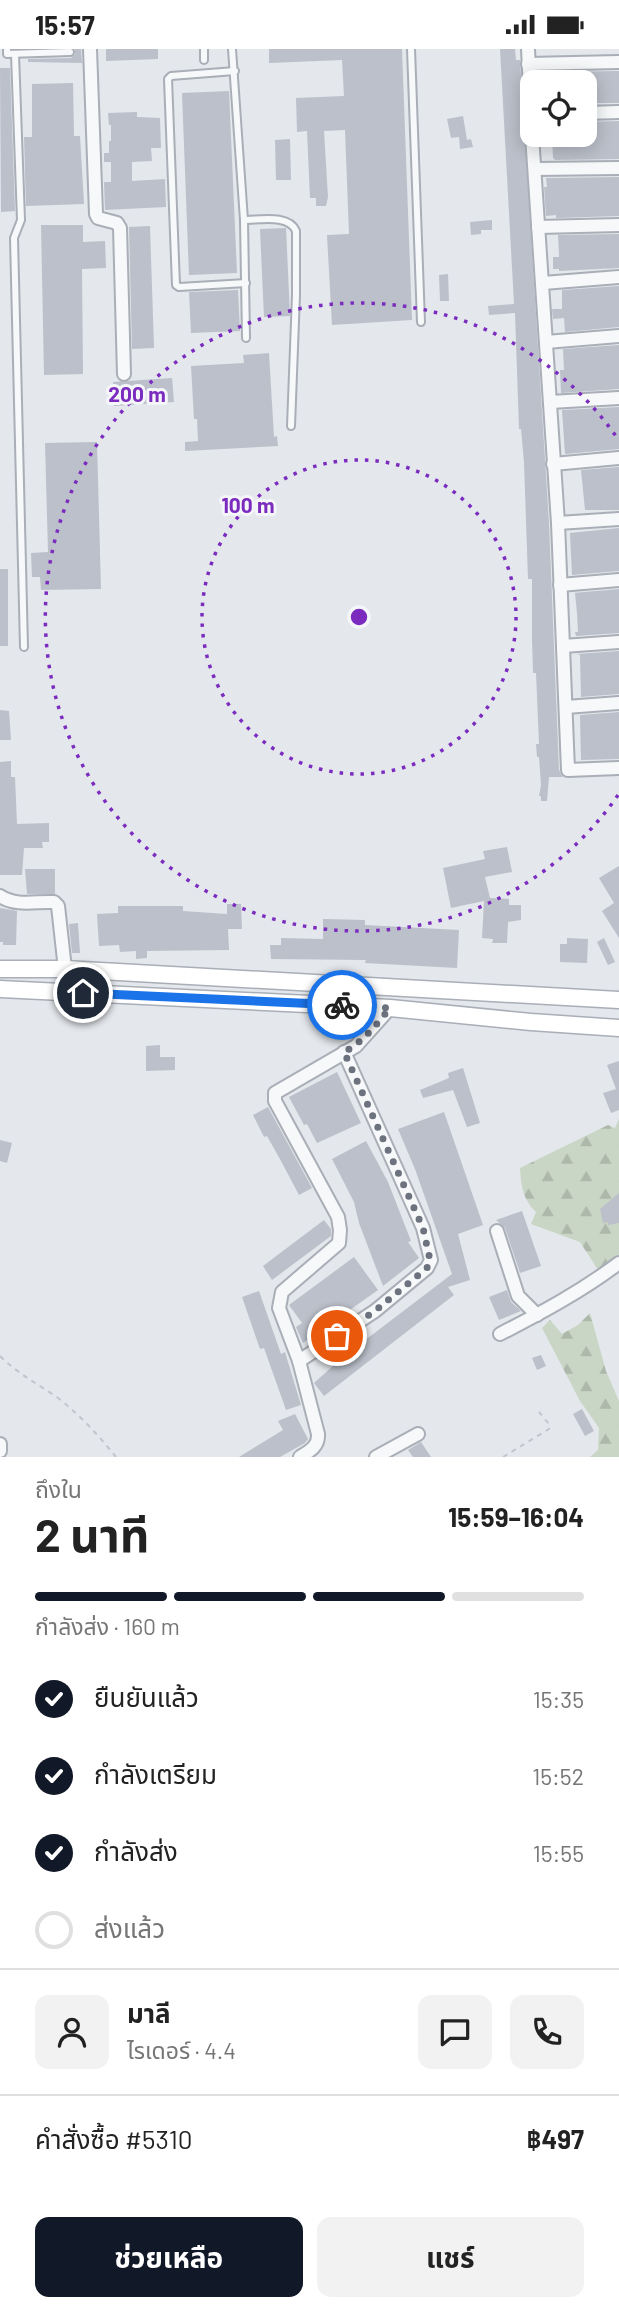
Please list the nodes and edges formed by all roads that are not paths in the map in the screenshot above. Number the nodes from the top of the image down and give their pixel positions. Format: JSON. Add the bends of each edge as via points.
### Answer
{"nodes":[{"id":1,"x":7,"y":49,"type":"edge"},
{"id":2,"x":90,"y":49,"type":"edge"},
{"id":3,"x":204,"y":49,"type":"edge"},
{"id":4,"x":232,"y":49,"type":"edge"},
{"id":5,"x":411,"y":49,"type":"edge"},
{"id":6,"x":528,"y":49,"type":"edge"},
{"id":7,"x":70,"y":51,"type":"dead end"},
{"id":8,"x":15,"y":54,"type":"junction"},
{"id":9,"x":204,"y":60,"type":"dead end"},
{"id":10,"x":619,"y":62,"type":"edge"},
{"id":11,"x":528,"y":64,"type":"junction"},
{"id":12,"x":528,"y":70,"type":"edge"},
{"id":13,"x":235,"y":71,"type":"junction"},
{"id":14,"x":619,"y":111,"type":"edge"},
{"id":15,"x":597,"y":112,"type":"edge"},
{"id":16,"x":533,"y":147,"type":"edge"},
{"id":17,"x":619,"y":168,"type":"edge"},
{"id":18,"x":535,"y":169,"type":"junction"},
{"id":19,"x":244,"y":220,"type":"junction"},
{"id":20,"x":619,"y":225,"type":"edge"},
{"id":21,"x":538,"y":227,"type":"junction"},
{"id":22,"x":619,"y":277,"type":"edge"},
{"id":23,"x":246,"y":283,"type":"junction"},
{"id":24,"x":543,"y":283,"type":"junction"},
{"id":25,"x":421,"y":322,"type":"dead end"},
{"id":26,"x":619,"y":336,"type":"edge"},
{"id":27,"x":246,"y":338,"type":"dead end"},
{"id":28,"x":546,"y":342,"type":"junction"},
{"id":29,"x":124,"y":374,"type":"dead end"},
{"id":30,"x":619,"y":398,"type":"edge"},
{"id":31,"x":550,"y":402,"type":"junction"},
{"id":32,"x":291,"y":426,"type":"dead end"},
{"id":33,"x":619,"y":458,"type":"edge"},
{"id":34,"x":553,"y":464,"type":"junction"},
{"id":35,"x":619,"y":519,"type":"edge"},
{"id":36,"x":558,"y":523,"type":"junction"},
{"id":37,"x":619,"y":580,"type":"edge"},
{"id":38,"x":560,"y":585,"type":"junction"},
{"id":39,"x":619,"y":642,"type":"edge"},
{"id":40,"x":563,"y":646,"type":"junction"},
{"id":41,"x":23,"y":647,"type":"dead end"},
{"id":42,"x":619,"y":703,"type":"edge"},
{"id":43,"x":566,"y":707,"type":"junction"},
{"id":44,"x":619,"y":768,"type":"edge"},
{"id":45,"x":0,"y":895,"type":"edge"},
{"id":46,"x":0,"y":969,"type":"edge"},
{"id":47,"x":65,"y":969,"type":"junction"},
{"id":48,"x":0,"y":989,"type":"edge"},
{"id":49,"x":532,"y":997,"type":"junction"},
{"id":50,"x":619,"y":1000,"type":"edge"},
{"id":51,"x":390,"y":1008,"type":"junction"},
{"id":52,"x":531,"y":1022,"type":"junction"},
{"id":53,"x":619,"y":1028,"type":"edge"},
{"id":54,"x":344,"y":1052,"type":"junction"},
{"id":55,"x":497,"y":1231,"type":"dead end"},
{"id":56,"x":619,"y":1263,"type":"edge"},
{"id":57,"x":537,"y":1315,"type":"junction"},
{"id":58,"x":500,"y":1334,"type":"dead end"},
{"id":59,"x":299,"y":1361,"type":"junction"},
{"id":60,"x":418,"y":1434,"type":"dead end"},
{"id":61,"x":0,"y":1444,"type":"edge"},
{"id":62,"x":0,"y":1451,"type":"edge"},
{"id":63,"x":300,"y":1457,"type":"edge"},
{"id":64,"x":376,"y":1457,"type":"edge"}],
"edges":[{"from":1,"to":8,"type":"lane","via":[[7,54]]},
{"from":2,"to":29,"type":"street","via":[[96,214],[120,228]]},
{"from":3,"to":9,"type":"lane"},
{"from":4,"to":13,"type":"lane"},
{"from":5,"to":25,"type":"lane"},
{"from":6,"to":11,"type":"street"},
{"from":7,"to":8,"type":"lane"},
{"from":8,"to":41,"type":"lane","via":[[21,220],[14,238]]},
{"from":10,"to":11,"type":"street"},
{"from":11,"to":12,"type":"street"},
{"from":13,"to":19,"type":"lane"},
{"from":13,"to":23,"type":"lane","via":[[168,79],[176,285]]},
{"from":14,"to":15,"type":"street"},
{"from":16,"to":18,"type":"street"},
{"from":17,"to":18,"type":"street"},
{"from":18,"to":21,"type":"street"},
{"from":19,"to":23,"type":"lane"},
{"from":19,"to":32,"type":"lane","via":[[285,220],[296,231]]},
{"from":20,"to":21,"type":"street"},
{"from":21,"to":24,"type":"street"},
{"from":22,"to":24,"type":"street"},
{"from":23,"to":27,"type":"lane"},
{"from":24,"to":28,"type":"street"},
{"from":26,"to":28,"type":"street"},
{"from":28,"to":31,"type":"street"},
{"from":30,"to":31,"type":"street"},
{"from":31,"to":34,"type":"street"},
{"from":33,"to":34,"type":"street"},
{"from":34,"to":36,"type":"street"},
{"from":35,"to":36,"type":"street"},
{"from":36,"to":38,"type":"street"},
{"from":37,"to":38,"type":"street"},
{"from":38,"to":40,"type":"street"},
{"from":39,"to":40,"type":"street"},
{"from":40,"to":43,"type":"street"},
{"from":42,"to":43,"type":"street"},
{"from":43,"to":44,"type":"street","via":[[568,771]]},
{"from":45,"to":47,"type":"street","via":[[7,900],[54,902],[58,906]]},
{"from":46,"to":47,"type":"main road"},
{"from":47,"to":49,"type":"main road"},
{"from":48,"to":51,"type":"main road"},
{"from":49,"to":50,"type":"main road"},
{"from":49,"to":52,"type":"main road"},
{"from":51,"to":52,"type":"main road"},
{"from":51,"to":54,"type":"street","via":[[356,1046]]},
{"from":52,"to":53,"type":"main road"},
{"from":54,"to":59,"type":"street","via":[[423,1228],[430,1260],[427,1268],[375,1311]]},
{"from":54,"to":59,"type":"street","via":[[275,1093],[275,1101],[338,1217],[340,1230],[339,1243],[279,1299]]},
{"from":55,"to":57,"type":"street","via":[[518,1296]]},
{"from":56,"to":57,"type":"street"},
{"from":57,"to":58,"type":"street"},
{"from":59,"to":63,"type":"street","via":[[318,1441]]},
{"from":60,"to":64,"type":"street"},
{"from":61,"to":62,"type":"street"}]}
